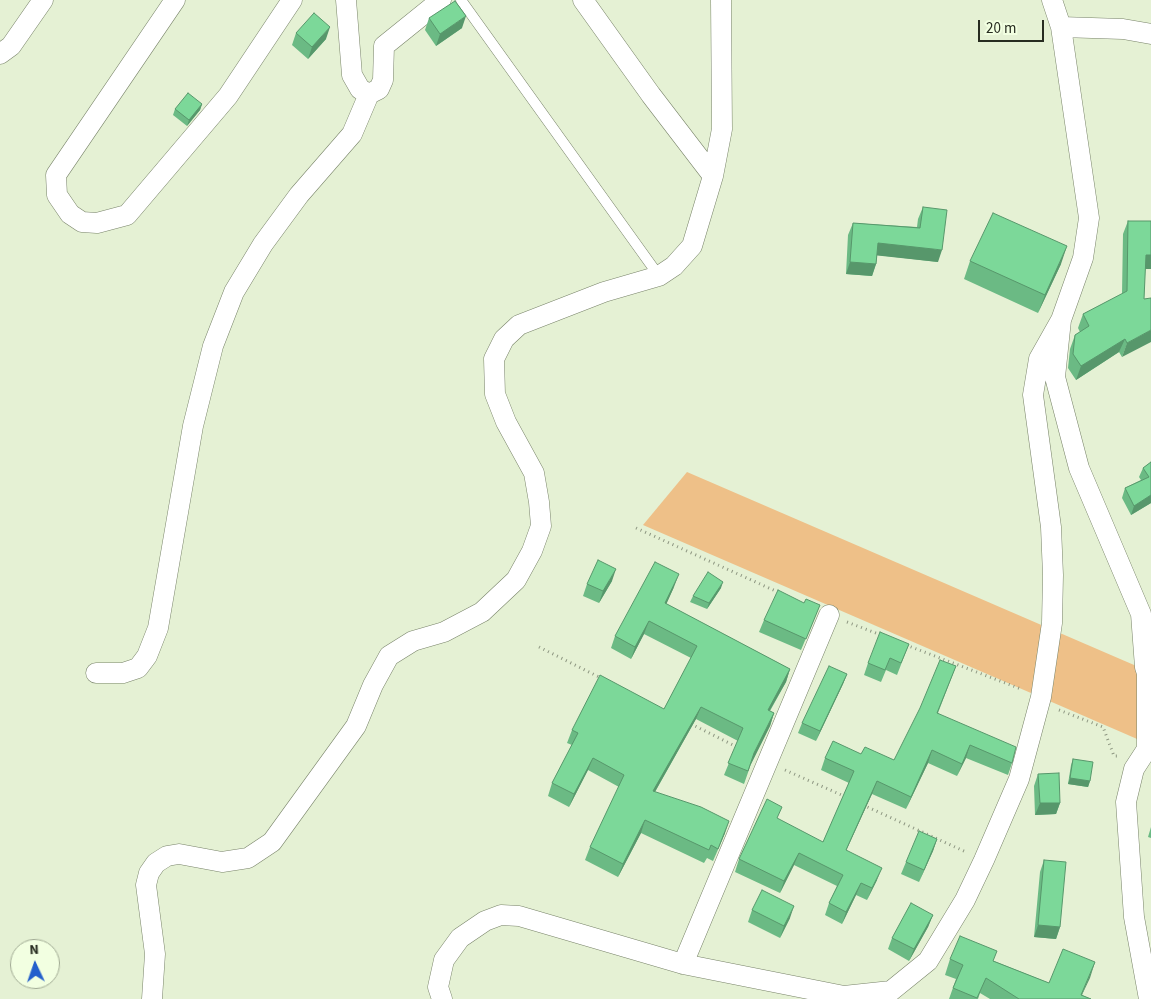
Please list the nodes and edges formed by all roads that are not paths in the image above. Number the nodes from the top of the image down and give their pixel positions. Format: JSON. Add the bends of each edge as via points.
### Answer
{"nodes":[{"id":1,"x":43,"y":0,"type":"edge"},
{"id":2,"x":175,"y":0,"type":"edge"},
{"id":3,"x":292,"y":0,"type":"edge"},
{"id":4,"x":346,"y":0,"type":"edge"},
{"id":5,"x":441,"y":0,"type":"edge"},
{"id":6,"x":461,"y":0,"type":"edge"},
{"id":7,"x":583,"y":0,"type":"edge"},
{"id":8,"x":721,"y":0,"type":"edge"},
{"id":9,"x":1052,"y":0,"type":"edge"},
{"id":10,"x":1061,"y":27,"type":"junction"},
{"id":11,"x":1151,"y":34,"type":"edge"},
{"id":12,"x":0,"y":54,"type":"edge"},
{"id":13,"x":369,"y":94,"type":"junction"},
{"id":14,"x":713,"y":176,"type":"junction"},
{"id":15,"x":658,"y":276,"type":"junction"},
{"id":16,"x":1061,"y":320,"type":"junction"},
{"id":17,"x":1146,"y":611,"type":"edge"},
{"id":18,"x":829,"y":615,"type":"road end"},
{"id":19,"x":96,"y":673,"type":"dead end"},
{"id":20,"x":1149,"y":674,"type":"edge"},
{"id":21,"x":1149,"y":750,"type":"edge"},
{"id":22,"x":1143,"y":921,"type":"edge"},
{"id":23,"x":683,"y":964,"type":"junction"},
{"id":24,"x":152,"y":999,"type":"edge"},
{"id":25,"x":442,"y":999,"type":"edge"},
{"id":26,"x":1149,"y":999,"type":"edge"}],
"edges":[{"from":1,"to":12,"type":"street","via":[[11,46]]},
{"from":2,"to":3,"type":"street","via":[[56,175],[58,195],[70,214],[82,222],[97,223],[127,215],[228,96]]},
{"from":4,"to":13,"type":"street","via":[[352,75],[360,89]]},
{"from":5,"to":13,"type":"street","via":[[384,46],[383,80],[379,89]]},
{"from":6,"to":15,"type":"lane"},
{"from":7,"to":14,"type":"street"},
{"from":8,"to":14,"type":"street","via":[[722,129]]},
{"from":9,"to":10,"type":"street"},
{"from":10,"to":11,"type":"street","via":[[1122,29]]},
{"from":10,"to":16,"type":"street","via":[[1089,218],[1083,258]]},
{"from":13,"to":19,"type":"street","via":[[352,134],[299,195],[263,244],[234,292],[213,346],[193,426],[158,628],[147,656],[138,668],[123,673]]},
{"from":14,"to":15,"type":"street","via":[[692,246],[674,266]]},
{"from":15,"to":24,"type":"street","via":[[604,292],[519,325],[504,339],[494,359],[495,394],[506,422],[534,473],[541,526],[532,552],[516,580],[482,612],[389,656],[356,726],[272,842],[248,858],[222,862],[179,854],[166,856],[156,863],[146,885],[155,954]]},
{"from":16,"to":17,"type":"street","via":[[1055,377],[1079,468]]},
{"from":16,"to":23,"type":"street","via":[[1039,359],[1033,395],[1051,527],[1053,575],[1052,624],[1041,697],[1018,779],[965,900],[928,961],[891,991],[844,996]]},
{"from":17,"to":20,"type":"street"},
{"from":18,"to":23,"type":"street"},
{"from":20,"to":21,"type":"street"},
{"from":21,"to":22,"type":"street","via":[[1134,769],[1126,802]]},
{"from":22,"to":26,"type":"street"},
{"from":23,"to":25,"type":"street","via":[[519,916],[501,915],[485,921],[460,938],[444,960],[438,987]]}]}
